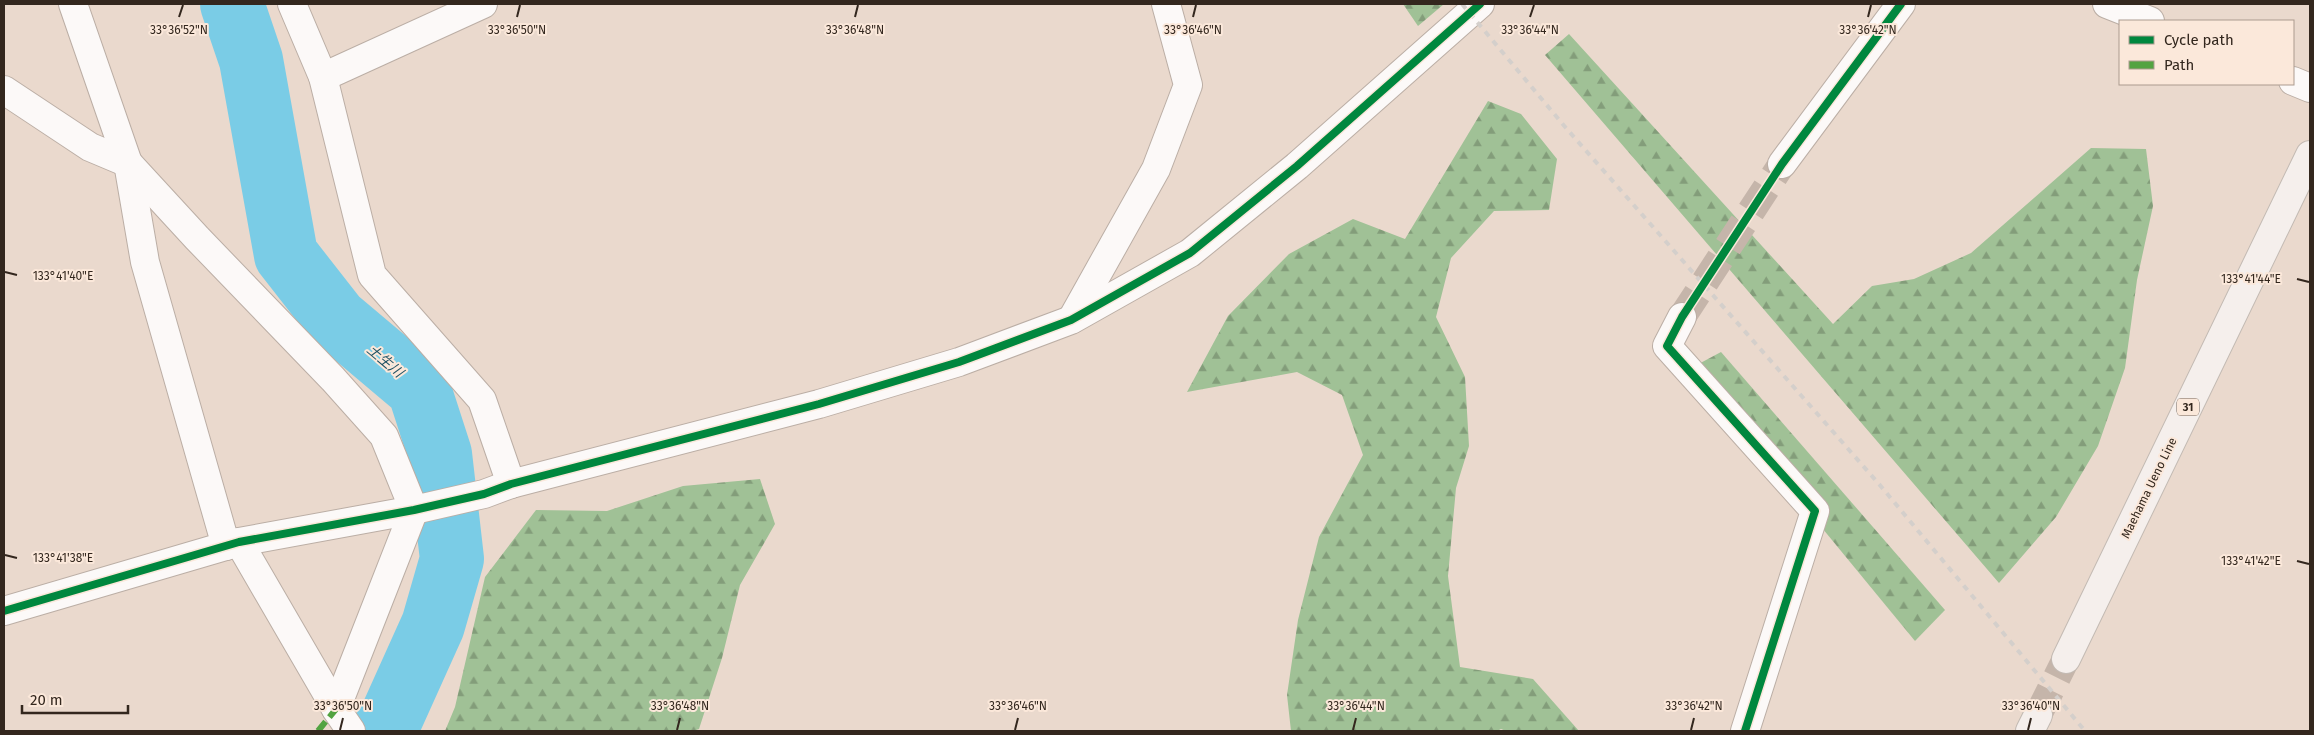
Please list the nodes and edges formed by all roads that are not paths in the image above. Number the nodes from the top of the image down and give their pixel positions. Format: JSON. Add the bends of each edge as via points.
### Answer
{"nodes":[{"id":1,"x":73,"y":4,"type":"edge"},
{"id":2,"x":292,"y":4,"type":"edge"},
{"id":3,"x":482,"y":4,"type":"edge"},
{"id":4,"x":1166,"y":4,"type":"edge"},
{"id":5,"x":1480,"y":4,"type":"edge"},
{"id":6,"x":1901,"y":4,"type":"edge"},
{"id":7,"x":2108,"y":4,"type":"edge"},
{"id":8,"x":2148,"y":20,"type":"edge"},
{"id":9,"x":323,"y":77,"type":"junction"},
{"id":10,"x":2294,"y":81,"type":"edge"},
{"id":11,"x":2310,"y":88,"type":"edge"},
{"id":12,"x":4,"y":90,"type":"edge"},
{"id":13,"x":2310,"y":155,"type":"edge"},
{"id":14,"x":128,"y":163,"type":"junction"},
{"id":15,"x":1782,"y":164,"type":"tunnel mouth"},
{"id":16,"x":1682,"y":317,"type":"tunnel mouth"},
{"id":17,"x":1071,"y":320,"type":"junction"},
{"id":18,"x":511,"y":484,"type":"junction"},
{"id":19,"x":414,"y":510,"type":"junction"},
{"id":20,"x":233,"y":544,"type":"junction"},
{"id":21,"x":4,"y":611,"type":"edge"},
{"id":22,"x":2066,"y":659,"type":"tunnel mouth"},
{"id":23,"x":336,"y":709,"type":"junction"},
{"id":24,"x":351,"y":731,"type":"edge"},
{"id":25,"x":1745,"y":731,"type":"edge"}],
"edges":[{"from":1,"to":14,"type":"street"},
{"from":2,"to":9,"type":"street"},
{"from":3,"to":9,"type":"street"},
{"from":4,"to":17,"type":"street","via":[[1188,85],[1156,170]]},
{"from":5,"to":17,"type":"street","via":[[1297,166],[1190,253]]},
{"from":6,"to":15,"type":"street"},
{"from":7,"to":8,"type":"street"},
{"from":9,"to":18,"type":"street","via":[[372,274],[482,400]]},
{"from":10,"to":11,"type":"street"},
{"from":12,"to":14,"type":"street","via":[[90,147]]},
{"from":13,"to":22,"type":"main road","name":"Maehama Ueno Line","number":"31"},
{"from":14,"to":19,"type":"street","via":[[384,436]]},
{"from":14,"to":20,"type":"street","via":[[145,262]]},
{"from":16,"to":25,"type":"street","via":[[1668,346],[1815,511]]},
{"from":17,"to":18,"type":"street","via":[[959,362],[820,404]]},
{"from":18,"to":19,"type":"street","via":[[484,494]]},
{"from":19,"to":20,"type":"street"},
{"from":19,"to":23,"type":"street"},
{"from":20,"to":21,"type":"street"},
{"from":20,"to":23,"type":"street"},
{"from":23,"to":24,"type":"street"}]}
